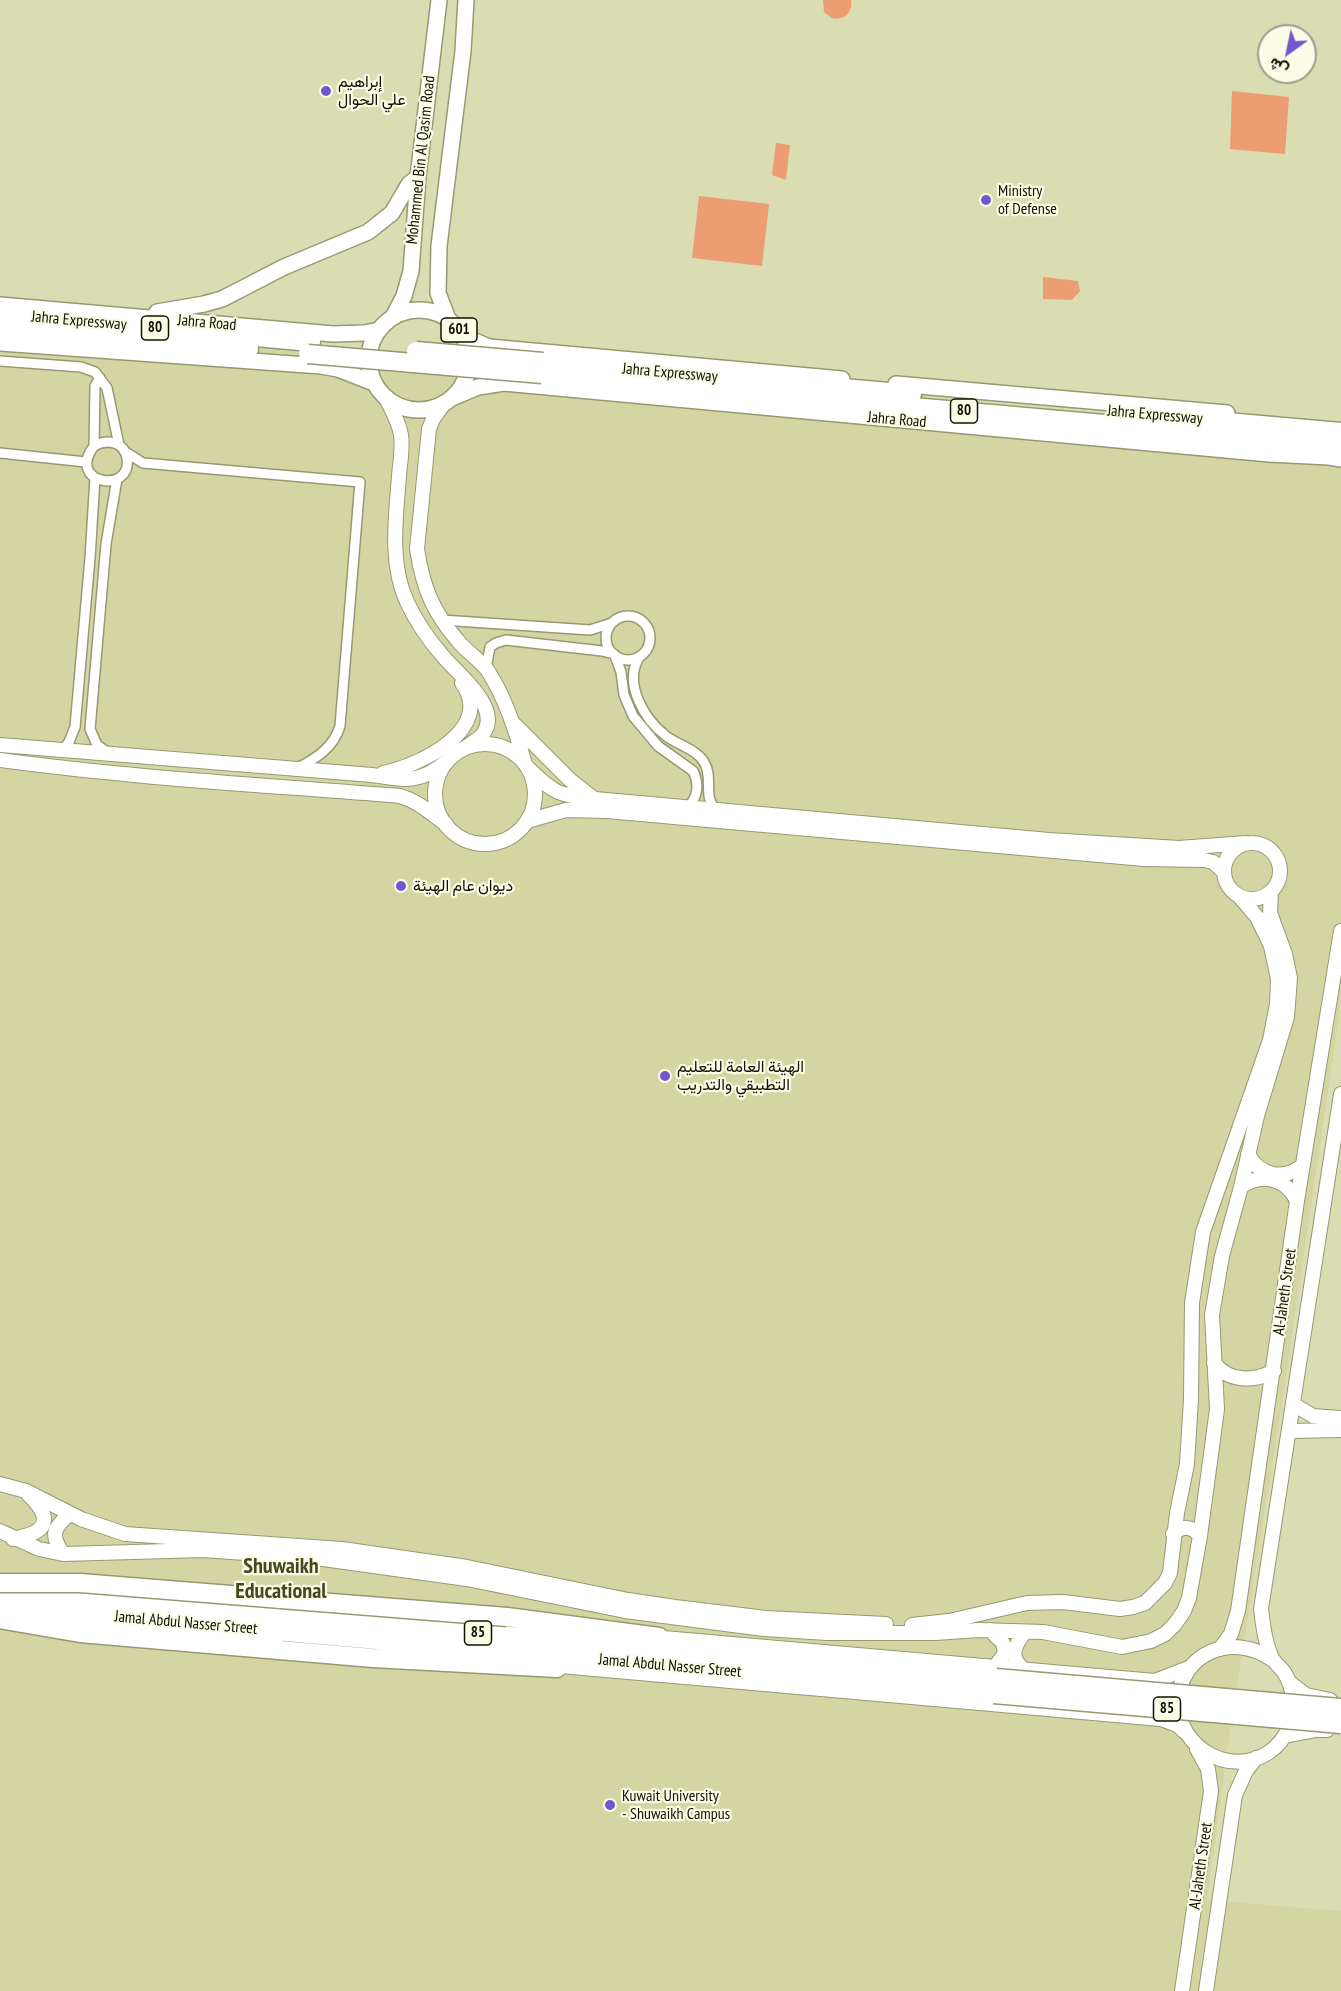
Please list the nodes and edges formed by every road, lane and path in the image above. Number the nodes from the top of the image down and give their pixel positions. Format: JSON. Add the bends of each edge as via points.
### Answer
{"nodes":[{"id":1,"x":439,"y":0,"type":"edge"},
{"id":2,"x":466,"y":0,"type":"edge"},
{"id":3,"x":418,"y":177,"type":"junction"},
{"id":4,"x":439,"y":246,"type":"junction"},
{"id":5,"x":412,"y":260,"type":"junction"},
{"id":6,"x":0,"y":304,"type":"edge"},
{"id":7,"x":0,"y":314,"type":"edge"},
{"id":8,"x":136,"y":316,"type":"junction"},
{"id":9,"x":393,"y":317,"type":"junction"},
{"id":10,"x":448,"y":319,"type":"junction"},
{"id":11,"x":0,"y":328,"type":"edge"},
{"id":12,"x":379,"y":330,"type":"junction"},
{"id":13,"x":464,"y":336,"type":"junction"},
{"id":14,"x":0,"y":344,"type":"edge"},
{"id":15,"x":0,"y":361,"type":"edge"},
{"id":16,"x":100,"y":378,"type":"junction"},
{"id":17,"x":374,"y":383,"type":"junction"},
{"id":18,"x":386,"y":398,"type":"junction"},
{"id":19,"x":449,"y":401,"type":"junction"},
{"id":20,"x":1341,"y":423,"type":"edge"},
{"id":21,"x":1341,"y":432,"type":"edge"},
{"id":22,"x":1341,"y":444,"type":"edge"},
{"id":23,"x":94,"y":446,"type":"junction"},
{"id":24,"x":122,"y":448,"type":"junction"},
{"id":25,"x":0,"y":453,"type":"edge"},
{"id":26,"x":1341,"y":459,"type":"edge"},
{"id":27,"x":86,"y":462,"type":"junction"},
{"id":28,"x":143,"y":463,"type":"junction"},
{"id":29,"x":120,"y":476,"type":"junction"},
{"id":30,"x":95,"y":478,"type":"junction"},
{"id":31,"x":396,"y":536,"type":"junction"},
{"id":32,"x":418,"y":538,"type":"junction"},
{"id":33,"x":442,"y":620,"type":"junction"},
{"id":34,"x":612,"y":623,"type":"junction"},
{"id":35,"x":615,"y":655,"type":"junction"},
{"id":36,"x":640,"y":656,"type":"junction"},
{"id":37,"x":443,"y":657,"type":"junction"},
{"id":38,"x":486,"y":669,"type":"junction"},
{"id":39,"x":77,"y":705,"type":"junction"},
{"id":40,"x":92,"y":707,"type":"junction"},
{"id":41,"x":515,"y":725,"type":"junction"},
{"id":42,"x":0,"y":745,"type":"edge"},
{"id":43,"x":465,"y":748,"type":"junction"},
{"id":44,"x":63,"y":750,"type":"junction"},
{"id":45,"x":109,"y":754,"type":"junction"},
{"id":46,"x":0,"y":760,"type":"edge"},
{"id":47,"x":446,"y":762,"type":"junction"},
{"id":48,"x":526,"y":765,"type":"junction"},
{"id":49,"x":292,"y":769,"type":"junction"},
{"id":50,"x":372,"y":775,"type":"junction"},
{"id":51,"x":288,"y":788,"type":"junction"},
{"id":52,"x":595,"y":799,"type":"junction"},
{"id":53,"x":716,"y":810,"type":"junction"},
{"id":54,"x":694,"y":811,"type":"junction"},
{"id":55,"x":527,"y":821,"type":"junction"},
{"id":56,"x":446,"y":824,"type":"junction"},
{"id":57,"x":882,"y":831,"type":"junction"},
{"id":58,"x":1246,"y":843,"type":"junction"},
{"id":59,"x":1224,"y":872,"type":"junction"},
{"id":60,"x":1271,"y":892,"type":"junction"},
{"id":61,"x":1239,"y":896,"type":"junction"},
{"id":62,"x":1341,"y":931,"type":"edge"},
{"id":63,"x":1334,"y":1015,"type":"edge"},
{"id":64,"x":1341,"y":1094,"type":"edge"},
{"id":65,"x":1248,"y":1154,"type":"junction"},
{"id":66,"x":1303,"y":1165,"type":"junction"},
{"id":67,"x":1241,"y":1187,"type":"junction"},
{"id":68,"x":1297,"y":1201,"type":"junction"},
{"id":69,"x":1203,"y":1232,"type":"junction"},
{"id":70,"x":1226,"y":1237,"type":"junction"},
{"id":71,"x":1200,"y":1248,"type":"junction"},
{"id":72,"x":1222,"y":1256,"type":"junction"},
{"id":73,"x":1214,"y":1363,"type":"junction"},
{"id":74,"x":1274,"y":1371,"type":"junction"},
{"id":75,"x":1216,"y":1386,"type":"junction"},
{"id":76,"x":1270,"y":1398,"type":"junction"},
{"id":77,"x":1293,"y":1404,"type":"junction"},
{"id":78,"x":1341,"y":1418,"type":"edge"},
{"id":79,"x":1313,"y":1423,"type":"junction"},
{"id":80,"x":1341,"y":1430,"type":"edge"},
{"id":81,"x":1290,"y":1431,"type":"junction"},
{"id":82,"x":0,"y":1484,"type":"edge"},
{"id":83,"x":1256,"y":1489,"type":"junction"},
{"id":84,"x":26,"y":1491,"type":"junction"},
{"id":85,"x":1280,"y":1494,"type":"junction"},
{"id":86,"x":1176,"y":1513,"type":"junction"},
{"id":87,"x":70,"y":1514,"type":"junction"},
{"id":88,"x":1202,"y":1517,"type":"junction"},
{"id":89,"x":0,"y":1531,"type":"edge"},
{"id":90,"x":1173,"y":1534,"type":"junction"},
{"id":91,"x":1200,"y":1536,"type":"junction"},
{"id":92,"x":13,"y":1539,"type":"junction"},
{"id":93,"x":63,"y":1554,"type":"junction"},
{"id":94,"x":0,"y":1582,"type":"edge"},
{"id":95,"x":0,"y":1592,"type":"edge"},
{"id":96,"x":586,"y":1597,"type":"junction"},
{"id":97,"x":613,"y":1603,"type":"junction"},
{"id":98,"x":0,"y":1607,"type":"edge"},
{"id":99,"x":0,"y":1617,"type":"edge"},
{"id":100,"x":990,"y":1630,"type":"junction"},
{"id":101,"x":1025,"y":1632,"type":"junction"},
{"id":102,"x":669,"y":1638,"type":"junction"},
{"id":103,"x":1220,"y":1649,"type":"junction"},
{"id":104,"x":1273,"y":1660,"type":"junction"},
{"id":105,"x":995,"y":1667,"type":"junction"},
{"id":106,"x":1191,"y":1667,"type":"junction"},
{"id":107,"x":608,"y":1670,"type":"junction"},
{"id":108,"x":1025,"y":1670,"type":"junction"},
{"id":109,"x":1289,"y":1682,"type":"junction"},
{"id":110,"x":1341,"y":1701,"type":"edge"},
{"id":111,"x":1341,"y":1708,"type":"edge"},
{"id":112,"x":1341,"y":1724,"type":"edge"},
{"id":113,"x":1185,"y":1732,"type":"junction"},
{"id":114,"x":1341,"y":1732,"type":"edge"},
{"id":115,"x":1285,"y":1736,"type":"junction"},
{"id":116,"x":1195,"y":1744,"type":"junction"},
{"id":117,"x":1256,"y":1758,"type":"junction"},
{"id":118,"x":1203,"y":1851,"type":"junction"},
{"id":119,"x":1225,"y":1861,"type":"junction"},
{"id":120,"x":1182,"y":1991,"type":"edge"},
{"id":121,"x":1206,"y":1991,"type":"edge"}],
"edges":[{"from":1,"to":3,"type":"main road","name":"Mohammed Bin Al Qasim Road","number":"601"},
{"from":2,"to":4,"type":"main road","name":"Mohammed Bin Al Qasim Road","number":"601"},
{"from":3,"to":5,"type":"main road","name":"Mohammed Bin Al Qasim Road","number":"601"},
{"from":3,"to":8,"type":"main road","via":[[409,184],[392,213],[368,232],[277,270],[222,299]]},
{"from":4,"to":5,"type":"main road","via":[[427,268],[418,270]]},
{"from":4,"to":10,"type":"main road","name":"Mohammed Bin Al Qasim Road","number":"601","via":[[438,293]]},
{"from":5,"to":9,"type":"main road","name":"Mohammed Bin Al Qasim Road","number":"601","via":[[409,282]]},
{"from":6,"to":8,"type":"main road","name":"Jahra Road"},
{"from":7,"to":21,"type":"highway","name":"Jahra Expressway","number":"80","bridge":true},
{"from":8,"to":12,"type":"main road","name":"Jahra Road","via":[[333,334]]},
{"from":9,"to":10,"type":"main road","number":"601","via":[[420,310]]},
{"from":9,"to":12,"type":"main road","number":"601"},
{"from":10,"to":13,"type":"main road","number":"601"},
{"from":11,"to":22,"type":"highway","name":"Jahra Expressway","number":"80","bridge":true},
{"from":12,"to":17,"type":"main road","number":"601","via":[[369,356]]},
{"from":13,"to":19,"type":"main road","number":"601","via":[[470,354],[468,373]]},
{"from":13,"to":20,"type":"main road","via":[[489,347]]},
{"from":14,"to":17,"type":"main road","via":[[321,366]]},
{"from":15,"to":16,"type":"street","via":[[81,367]]},
{"from":16,"to":23,"type":"street","via":[[95,386]]},
{"from":16,"to":24,"type":"street","via":[[107,388]]},
{"from":17,"to":18,"type":"main road"},
{"from":18,"to":19,"type":"main road","via":[[400,407],[418,411]]},
{"from":18,"to":31,"type":"street","via":[[402,442]]},
{"from":19,"to":26,"type":"main road","name":"Jahra Road","via":[[478,387],[504,383]]},
{"from":19,"to":32,"type":"street","via":[[432,419],[429,429]]},
{"from":23,"to":24,"type":"street","via":[[111,441]]},
{"from":23,"to":27,"type":"street"},
{"from":24,"to":28,"type":"street"},
{"from":24,"to":29,"type":"street","via":[[127,466]]},
{"from":25,"to":27,"type":"street"},
{"from":27,"to":30,"type":"street"},
{"from":28,"to":29,"type":"street"},
{"from":28,"to":49,"type":"street","via":[[360,482],[340,726],[323,752]]},
{"from":29,"to":30,"type":"street","via":[[110,482]]},
{"from":29,"to":40,"type":"street","via":[[106,544]]},
{"from":30,"to":39,"type":"street"},
{"from":31,"to":32,"type":"street"},
{"from":31,"to":37,"type":"street","via":[[399,578],[406,600]]},
{"from":32,"to":33,"type":"street","via":[[427,594]]},
{"from":33,"to":34,"type":"street","via":[[590,630]]},
{"from":33,"to":38,"type":"street"},
{"from":34,"to":35,"type":"street","via":[[606,635],[609,649]]},
{"from":34,"to":36,"type":"street","via":[[632,616],[646,624],[651,638],[646,652]]},
{"from":35,"to":36,"type":"street","via":[[628,660]]},
{"from":35,"to":38,"type":"street","via":[[506,640],[490,647]]},
{"from":35,"to":54,"type":"street","via":[[633,716],[658,746],[693,771],[697,791]]},
{"from":36,"to":53,"type":"street","via":[[633,678],[640,703],[658,729],[705,763],[709,774],[708,798]]},
{"from":37,"to":43,"type":"street","via":[[478,694],[485,708],[487,722],[483,733]]},
{"from":37,"to":50,"type":"street","via":[[466,689],[470,710],[467,722],[457,737],[424,759]]},
{"from":38,"to":41,"type":"street"},
{"from":39,"to":40,"type":"street"},
{"from":39,"to":44,"type":"street","via":[[73,735]]},
{"from":40,"to":45,"type":"street","via":[[92,736]]},
{"from":41,"to":48,"type":"street"},
{"from":41,"to":52,"type":"street","via":[[570,780]]},
{"from":42,"to":44,"type":"street"},
{"from":43,"to":47,"type":"street"},
{"from":43,"to":48,"type":"street","via":[[496,745],[512,751]]},
{"from":44,"to":45,"type":"street"},
{"from":45,"to":49,"type":"street"},
{"from":46,"to":51,"type":"street","via":[[71,770]]},
{"from":47,"to":50,"type":"street","via":[[432,774],[419,778],[403,780]]},
{"from":47,"to":56,"type":"street","via":[[435,793]]},
{"from":48,"to":52,"type":"street","via":[[554,791]]},
{"from":48,"to":55,"type":"street","via":[[536,793]]},
{"from":49,"to":50,"type":"street"},
{"from":49,"to":51,"type":"street"},
{"from":51,"to":56,"type":"street","via":[[400,796],[417,802]]},
{"from":52,"to":54,"type":"street"},
{"from":53,"to":54,"type":"street"},
{"from":53,"to":57,"type":"street"},
{"from":54,"to":55,"type":"street","via":[[579,810]]},
{"from":54,"to":57,"type":"street"},
{"from":55,"to":56,"type":"street","via":[[507,839],[493,843],[464,839]]},
{"from":57,"to":58,"type":"street","via":[[1179,848]]},
{"from":57,"to":59,"type":"street","via":[[1144,859],[1213,861]]},
{"from":58,"to":59,"type":"street","via":[[1230,854]]},
{"from":58,"to":60,"type":"street","via":[[1265,846],[1276,856],[1280,878]]},
{"from":59,"to":61,"type":"street","via":[[1228,886]]},
{"from":60,"to":61,"type":"street","via":[[1252,899]]},
{"from":60,"to":65,"type":"street","via":[[1270,913],[1288,966],[1289,1004]]},
{"from":61,"to":69,"type":"street","via":[[1257,917],[1271,946],[1278,1004],[1270,1040]]},
{"from":62,"to":63,"type":"street","name":"Al-Jaheth Street"},
{"from":63,"to":66,"type":"street","name":"Al-Jaheth Street"},
{"from":64,"to":77,"type":"street","name":"Al-Jaheth Street"},
{"from":65,"to":66,"type":"street","via":[[1260,1169],[1272,1174],[1286,1174]]},
{"from":65,"to":67,"type":"street"},
{"from":66,"to":68,"type":"street","name":"Al-Jaheth Street"},
{"from":67,"to":68,"type":"street","via":[[1270,1178],[1287,1186]]},
{"from":67,"to":70,"type":"street"},
{"from":68,"to":74,"type":"street","name":"Al-Jaheth Street"},
{"from":69,"to":70,"type":"street","via":[[1211,1239]]},
{"from":69,"to":71,"type":"street"},
{"from":70,"to":72,"type":"street"},
{"from":71,"to":72,"type":"street","via":[[1215,1247]]},
{"from":71,"to":86,"type":"street","via":[[1192,1303],[1187,1464]]},
{"from":72,"to":73,"type":"street","via":[[1212,1315]]},
{"from":73,"to":74,"type":"street","via":[[1229,1376],[1254,1379]]},
{"from":73,"to":75,"type":"street"},
{"from":74,"to":76,"type":"street","name":"Al-Jaheth Street"},
{"from":75,"to":76,"type":"street","via":[[1229,1382],[1252,1386]]},
{"from":75,"to":88,"type":"street","via":[[1217,1409]]},
{"from":76,"to":83,"type":"street","name":"Al-Jaheth Street"},
{"from":77,"to":79,"type":"street"},
{"from":77,"to":81,"type":"street","name":"Al-Jaheth Street"},
{"from":78,"to":79,"type":"street"},
{"from":79,"to":80,"type":"street"},
{"from":79,"to":81,"type":"street"},
{"from":81,"to":85,"type":"street","name":"Al-Jaheth Street"},
{"from":82,"to":84,"type":"street"},
{"from":83,"to":85,"type":"street","via":[[1267,1495]]},
{"from":83,"to":103,"type":"street","name":"Al-Jaheth Street","via":[[1237,1619]]},
{"from":84,"to":87,"type":"street"},
{"from":84,"to":92,"type":"street","via":[[43,1513],[43,1521],[41,1528],[30,1535]]},
{"from":85,"to":104,"type":"street","name":"Al-Jaheth Street","via":[[1261,1609]]},
{"from":86,"to":88,"type":"street","via":[[1186,1520]]},
{"from":86,"to":90,"type":"street"},
{"from":87,"to":93,"type":"street","via":[[55,1530],[55,1541]]},
{"from":87,"to":96,"type":"street","via":[[125,1534],[342,1549],[466,1567]]},
{"from":88,"to":91,"type":"street"},
{"from":89,"to":92,"type":"street"},
{"from":90,"to":91,"type":"street","via":[[1184,1527]]},
{"from":90,"to":97,"type":"street","via":[[1170,1573],[1165,1583],[1145,1603],[1120,1609],[1063,1602],[1027,1603],[916,1625],[766,1618]]},
{"from":91,"to":101,"type":"street","via":[[1184,1611],[1158,1637],[1122,1647]]},
{"from":92,"to":93,"type":"street"},
{"from":93,"to":96,"type":"street","via":[[194,1550],[316,1558]]},
{"from":94,"to":102,"type":"street"},
{"from":94,"to":102,"type":"highway","bridge":true,"via":[[80,1583],[507,1617]]},
{"from":95,"to":111,"type":"highway","name":"Jamal Abdul Nasser Street","number":"85","bridge":true},
{"from":96,"to":97,"type":"street"},
{"from":97,"to":100,"type":"street","via":[[764,1629],[935,1634]]},
{"from":98,"to":112,"type":"highway","name":"Jamal Abdul Nasser Street","number":"85","bridge":true},
{"from":99,"to":107,"type":"street"},
{"from":99,"to":107,"type":"highway","via":[[80,1633],[373,1658]]},
{"from":100,"to":101,"type":"street"},
{"from":100,"to":105,"type":"street","via":[[1003,1643],[1005,1653]]},
{"from":101,"to":108,"type":"street","via":[[1014,1652],[1017,1663]]},
{"from":102,"to":105,"type":"street"},
{"from":103,"to":104,"type":"street","via":[[1249,1648]]},
{"from":103,"to":106,"type":"street"},
{"from":104,"to":109,"type":"street"},
{"from":105,"to":108,"type":"street"},
{"from":106,"to":108,"type":"street","via":[[1155,1681]]},
{"from":106,"to":113,"type":"street","via":[[1178,1699]]},
{"from":107,"to":113,"type":"street","via":[[1161,1719]]},
{"from":109,"to":110,"type":"street","via":[[1306,1695]]},
{"from":109,"to":115,"type":"street","via":[[1294,1700]]},
{"from":113,"to":116,"type":"street"},
{"from":114,"to":115,"type":"street","via":[[1316,1730]]},
{"from":115,"to":117,"type":"street"},
{"from":116,"to":117,"type":"street","via":[[1220,1760]]},
{"from":116,"to":118,"type":"street","name":"Al-Jaheth Street","via":[[1208,1769],[1210,1783]]},
{"from":117,"to":119,"type":"street","name":"Al-Jaheth Street","via":[[1235,1795]]},
{"from":118,"to":119,"type":"street","via":[[1216,1853]]},
{"from":118,"to":120,"type":"street","name":"Al-Jaheth Street"},
{"from":119,"to":121,"type":"street","name":"Al-Jaheth Street"}]}
